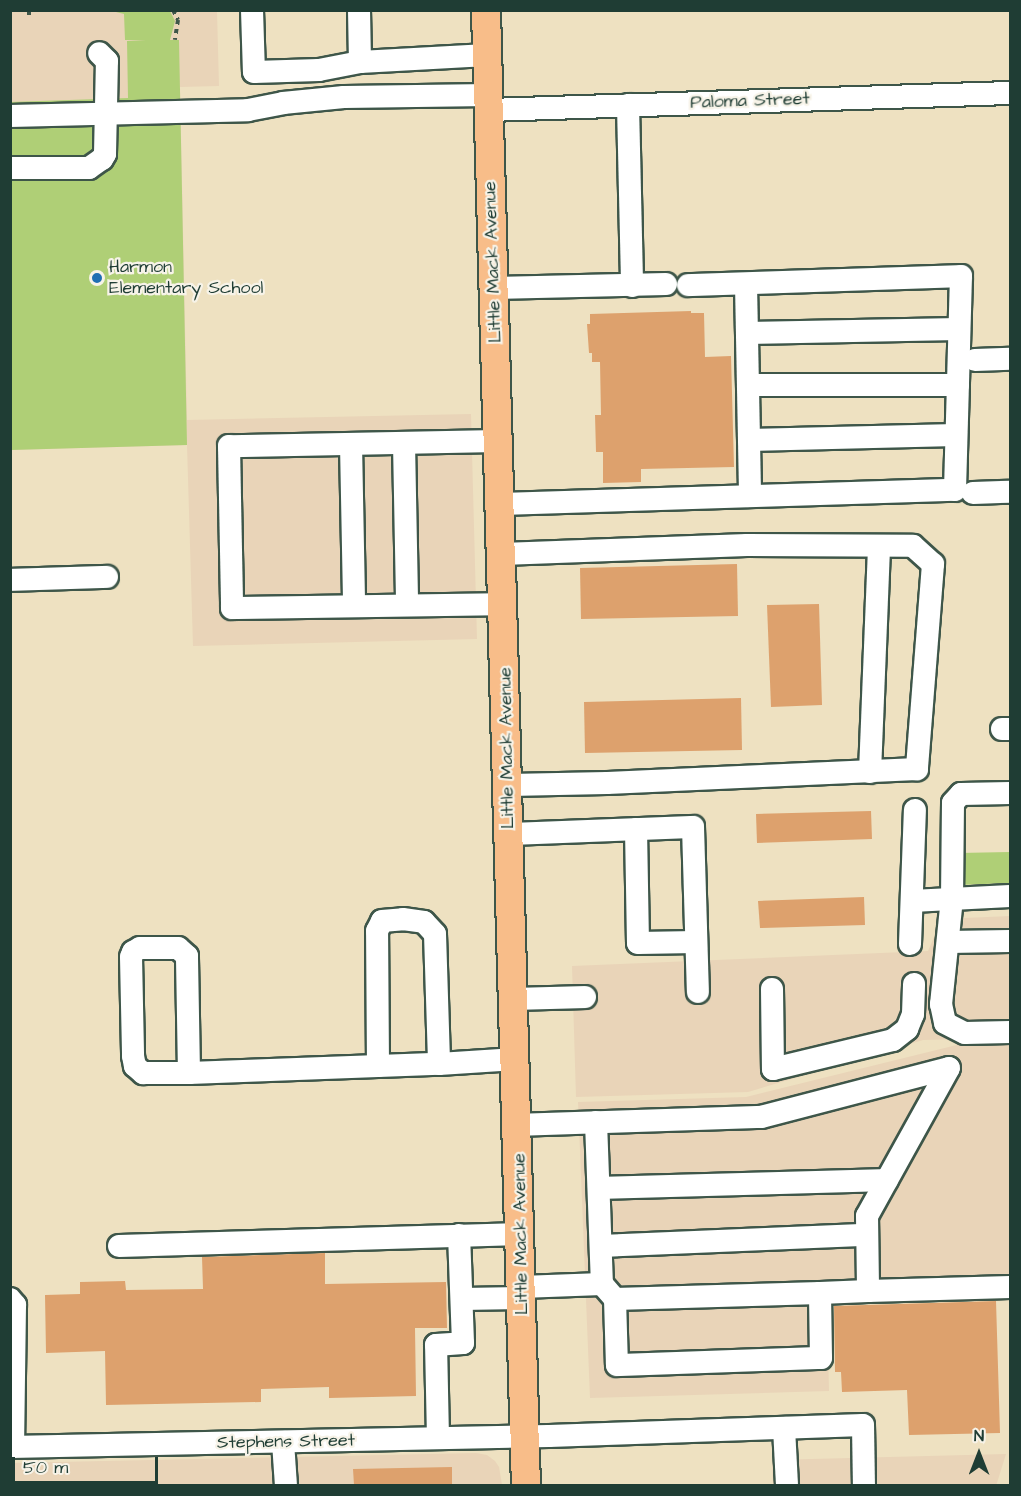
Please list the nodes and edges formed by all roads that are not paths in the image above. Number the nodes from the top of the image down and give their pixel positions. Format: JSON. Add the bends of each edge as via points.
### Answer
{"nodes":[{"id":1,"x":252,"y":10,"type":"edge"},
{"id":2,"x":359,"y":10,"type":"edge"},
{"id":3,"x":486,"y":10,"type":"edge"},
{"id":4,"x":99,"y":53,"type":"dead end"},
{"id":5,"x":487,"y":56,"type":"junction"},
{"id":6,"x":360,"y":62,"type":"junction"},
{"id":7,"x":1011,"y":93,"type":"edge"},
{"id":8,"x":489,"y":103,"type":"junction"},
{"id":9,"x":628,"y":105,"type":"junction"},
{"id":10,"x":105,"y":114,"type":"junction"},
{"id":11,"x":10,"y":116,"type":"edge"},
{"id":12,"x":10,"y":168,"type":"edge"},
{"id":13,"x":666,"y":284,"type":"dead end"},
{"id":14,"x":746,"y":284,"type":"junction"},
{"id":15,"x":688,"y":285,"type":"dead end"},
{"id":16,"x":632,"y":286,"type":"junction"},
{"id":17,"x":494,"y":288,"type":"junction"},
{"id":18,"x":959,"y":329,"type":"junction"},
{"id":19,"x":747,"y":333,"type":"junction"},
{"id":20,"x":1011,"y":359,"type":"edge"},
{"id":21,"x":975,"y":360,"type":"dead end"},
{"id":22,"x":748,"y":385,"type":"junction"},
{"id":23,"x":958,"y":385,"type":"junction"},
{"id":24,"x":956,"y":435,"type":"junction"},
{"id":25,"x":749,"y":440,"type":"junction"},
{"id":26,"x":498,"y":441,"type":"junction"},
{"id":27,"x":404,"y":443,"type":"junction"},
{"id":28,"x":351,"y":444,"type":"junction"},
{"id":29,"x":964,"y":491,"type":"junction"},
{"id":30,"x":1011,"y":492,"type":"edge"},
{"id":31,"x":750,"y":496,"type":"junction"},
{"id":32,"x":501,"y":504,"type":"junction"},
{"id":33,"x":879,"y":546,"type":"junction"},
{"id":34,"x":502,"y":554,"type":"junction"},
{"id":35,"x":107,"y":577,"type":"dead end"},
{"id":36,"x":10,"y":580,"type":"edge"},
{"id":37,"x":503,"y":604,"type":"junction"},
{"id":38,"x":407,"y":605,"type":"junction"},
{"id":39,"x":354,"y":606,"type":"junction"},
{"id":40,"x":870,"y":772,"type":"junction"},
{"id":41,"x":508,"y":785,"type":"junction"},
{"id":42,"x":1011,"y":793,"type":"edge"},
{"id":43,"x":915,"y":810,"type":"dead end"},
{"id":44,"x":636,"y":829,"type":"junction"},
{"id":45,"x":509,"y":834,"type":"junction"},
{"id":46,"x":1011,"y":896,"type":"edge"},
{"id":47,"x":946,"y":899,"type":"junction"},
{"id":48,"x":912,"y":901,"type":"junction"},
{"id":49,"x":1011,"y":941,"type":"edge"},
{"id":50,"x":696,"y":942,"type":"junction"},
{"id":51,"x":948,"y":942,"type":"junction"},
{"id":52,"x":910,"y":944,"type":"dead end"},
{"id":53,"x":928,"y":983,"type":"junction"},
{"id":54,"x":772,"y":989,"type":"dead end"},
{"id":55,"x":698,"y":992,"type":"dead end"},
{"id":56,"x":585,"y":997,"type":"dead end"},
{"id":57,"x":514,"y":999,"type":"junction"},
{"id":58,"x":1011,"y":1032,"type":"edge"},
{"id":59,"x":516,"y":1059,"type":"junction"},
{"id":60,"x":439,"y":1064,"type":"junction"},
{"id":61,"x":378,"y":1066,"type":"junction"},
{"id":62,"x":189,"y":1073,"type":"junction"},
{"id":63,"x":596,"y":1122,"type":"junction"},
{"id":64,"x":518,"y":1125,"type":"junction"},
{"id":65,"x":886,"y":1180,"type":"junction"},
{"id":66,"x":599,"y":1188,"type":"junction"},
{"id":67,"x":521,"y":1234,"type":"junction"},
{"id":68,"x":459,"y":1235,"type":"junction"},
{"id":69,"x":867,"y":1235,"type":"junction"},
{"id":70,"x":119,"y":1246,"type":"dead end"},
{"id":71,"x":601,"y":1246,"type":"junction"},
{"id":72,"x":1011,"y":1287,"type":"edge"},
{"id":73,"x":868,"y":1291,"type":"junction"},
{"id":74,"x":608,"y":1292,"type":"junction"},
{"id":75,"x":521,"y":1293,"type":"junction"},
{"id":76,"x":820,"y":1293,"type":"junction"},
{"id":77,"x":10,"y":1299,"type":"edge"},
{"id":78,"x":462,"y":1299,"type":"junction"},
{"id":79,"x":784,"y":1428,"type":"junction"},
{"id":80,"x":526,"y":1436,"type":"junction"},
{"id":81,"x":438,"y":1438,"type":"junction"},
{"id":82,"x":283,"y":1442,"type":"junction"},
{"id":83,"x":12,"y":1447,"type":"edge"},
{"id":84,"x":286,"y":1485,"type":"edge"},
{"id":85,"x":526,"y":1485,"type":"edge"},
{"id":86,"x":787,"y":1485,"type":"edge"},
{"id":87,"x":864,"y":1485,"type":"edge"}],
"edges":[{"from":1,"to":6,"type":"street","via":[[254,72],[319,70]]},
{"from":2,"to":6,"type":"street"},
{"from":3,"to":5,"type":"main road","name":"Little Mack Avenue"},
{"from":4,"to":10,"type":"street","via":[[107,61]]},
{"from":5,"to":6,"type":"street"},
{"from":5,"to":8,"type":"main road","name":"Little Mack Avenue"},
{"from":7,"to":9,"type":"street","name":"Paloma Street"},
{"from":8,"to":9,"type":"street","name":"Paloma Street"},
{"from":8,"to":10,"type":"street","name":"Paloma Street","via":[[344,98],[248,110]]},
{"from":8,"to":17,"type":"main road","name":"Little Mack Avenue"},
{"from":9,"to":16,"type":"street"},
{"from":10,"to":11,"type":"street","name":"Paloma Street"},
{"from":10,"to":12,"type":"street","via":[[105,154],[97,165]]},
{"from":13,"to":16,"type":"street"},
{"from":14,"to":15,"type":"street"},
{"from":14,"to":18,"type":"street","via":[[961,276]]},
{"from":14,"to":19,"type":"street"},
{"from":16,"to":17,"type":"street"},
{"from":17,"to":26,"type":"main road","name":"Little Mack Avenue"},
{"from":18,"to":19,"type":"street"},
{"from":18,"to":23,"type":"street"},
{"from":19,"to":22,"type":"street"},
{"from":20,"to":21,"type":"street"},
{"from":22,"to":23,"type":"street"},
{"from":22,"to":25,"type":"street"},
{"from":23,"to":24,"type":"street"},
{"from":24,"to":25,"type":"street"},
{"from":24,"to":29,"type":"street"},
{"from":25,"to":31,"type":"street"},
{"from":26,"to":27,"type":"street"},
{"from":26,"to":32,"type":"main road","name":"Little Mack Avenue"},
{"from":27,"to":28,"type":"street"},
{"from":27,"to":38,"type":"street"},
{"from":28,"to":39,"type":"street"},
{"from":28,"to":39,"type":"street","via":[[229,446],[232,608]]},
{"from":29,"to":30,"type":"street"},
{"from":29,"to":31,"type":"street"},
{"from":31,"to":32,"type":"street"},
{"from":32,"to":34,"type":"main road","name":"Little Mack Avenue"},
{"from":33,"to":34,"type":"street","via":[[747,545]]},
{"from":33,"to":40,"type":"street"},
{"from":33,"to":40,"type":"street","via":[[913,546],[933,564],[917,769]]},
{"from":34,"to":37,"type":"main road","name":"Little Mack Avenue"},
{"from":35,"to":36,"type":"street"},
{"from":37,"to":38,"type":"street"},
{"from":37,"to":41,"type":"main road","name":"Little Mack Avenue"},
{"from":38,"to":39,"type":"street"},
{"from":40,"to":41,"type":"street"},
{"from":41,"to":45,"type":"main road","name":"Little Mack Avenue"},
{"from":42,"to":47,"type":"street","via":[[961,794],[953,803]]},
{"from":43,"to":48,"type":"street"},
{"from":44,"to":45,"type":"street"},
{"from":44,"to":50,"type":"street","via":[[638,943]]},
{"from":44,"to":50,"type":"street","via":[[693,827]]},
{"from":45,"to":57,"type":"main road","name":"Little Mack Avenue"},
{"from":46,"to":47,"type":"street"},
{"from":47,"to":48,"type":"street"},
{"from":47,"to":51,"type":"street"},
{"from":48,"to":52,"type":"street"},
{"from":49,"to":51,"type":"street"},
{"from":50,"to":55,"type":"street"},
{"from":51,"to":53,"type":"street"},
{"from":53,"to":54,"type":"street","via":[[907,1029],[893,1041],[773,1069]]},
{"from":53,"to":58,"type":"street","via":[[941,1004],[945,1023],[965,1033]]},
{"from":56,"to":57,"type":"street"},
{"from":57,"to":59,"type":"main road","name":"Little Mack Avenue"},
{"from":59,"to":60,"type":"street"},
{"from":59,"to":64,"type":"main road","name":"Little Mack Avenue"},
{"from":60,"to":61,"type":"street"},
{"from":60,"to":61,"type":"street","via":[[435,934],[424,922],[403,919],[382,921],[377,931]]},
{"from":61,"to":62,"type":"street"},
{"from":62,"to":62,"type":"street","via":[[143,1073],[135,1066],[131,957],[140,948],[178,948],[187,956]]},
{"from":63,"to":64,"type":"street"},
{"from":63,"to":65,"type":"street","via":[[761,1117],[949,1068]]},
{"from":63,"to":66,"type":"street"},
{"from":64,"to":67,"type":"main road","name":"Little Mack Avenue"},
{"from":65,"to":66,"type":"street"},
{"from":65,"to":69,"type":"street","via":[[867,1216]]},
{"from":66,"to":71,"type":"street"},
{"from":67,"to":68,"type":"street"},
{"from":67,"to":75,"type":"main road","name":"Little Mack Avenue"},
{"from":68,"to":70,"type":"street"},
{"from":68,"to":78,"type":"street"},
{"from":69,"to":71,"type":"street"},
{"from":69,"to":73,"type":"street"},
{"from":71,"to":74,"type":"street"},
{"from":72,"to":73,"type":"street"},
{"from":73,"to":76,"type":"street"},
{"from":74,"to":75,"type":"street"},
{"from":74,"to":76,"type":"street"},
{"from":74,"to":76,"type":"street","via":[[617,1365],[821,1358]]},
{"from":75,"to":78,"type":"street"},
{"from":75,"to":80,"type":"main road","name":"Little Mack Avenue"},
{"from":77,"to":83,"type":"street","via":[[15,1305]]},
{"from":78,"to":81,"type":"street","via":[[463,1343],[436,1345]]},
{"from":79,"to":80,"type":"street","name":"Stephens Street"},
{"from":79,"to":86,"type":"street"},
{"from":79,"to":87,"type":"street","name":"Stephens Street","via":[[863,1425]]},
{"from":80,"to":81,"type":"street","name":"Stephens Street"},
{"from":80,"to":85,"type":"main road","name":"Little Mack Avenue"},
{"from":81,"to":82,"type":"street","name":"Stephens Street"},
{"from":82,"to":83,"type":"street","name":"Stephens Street"},
{"from":82,"to":84,"type":"street"}]}
